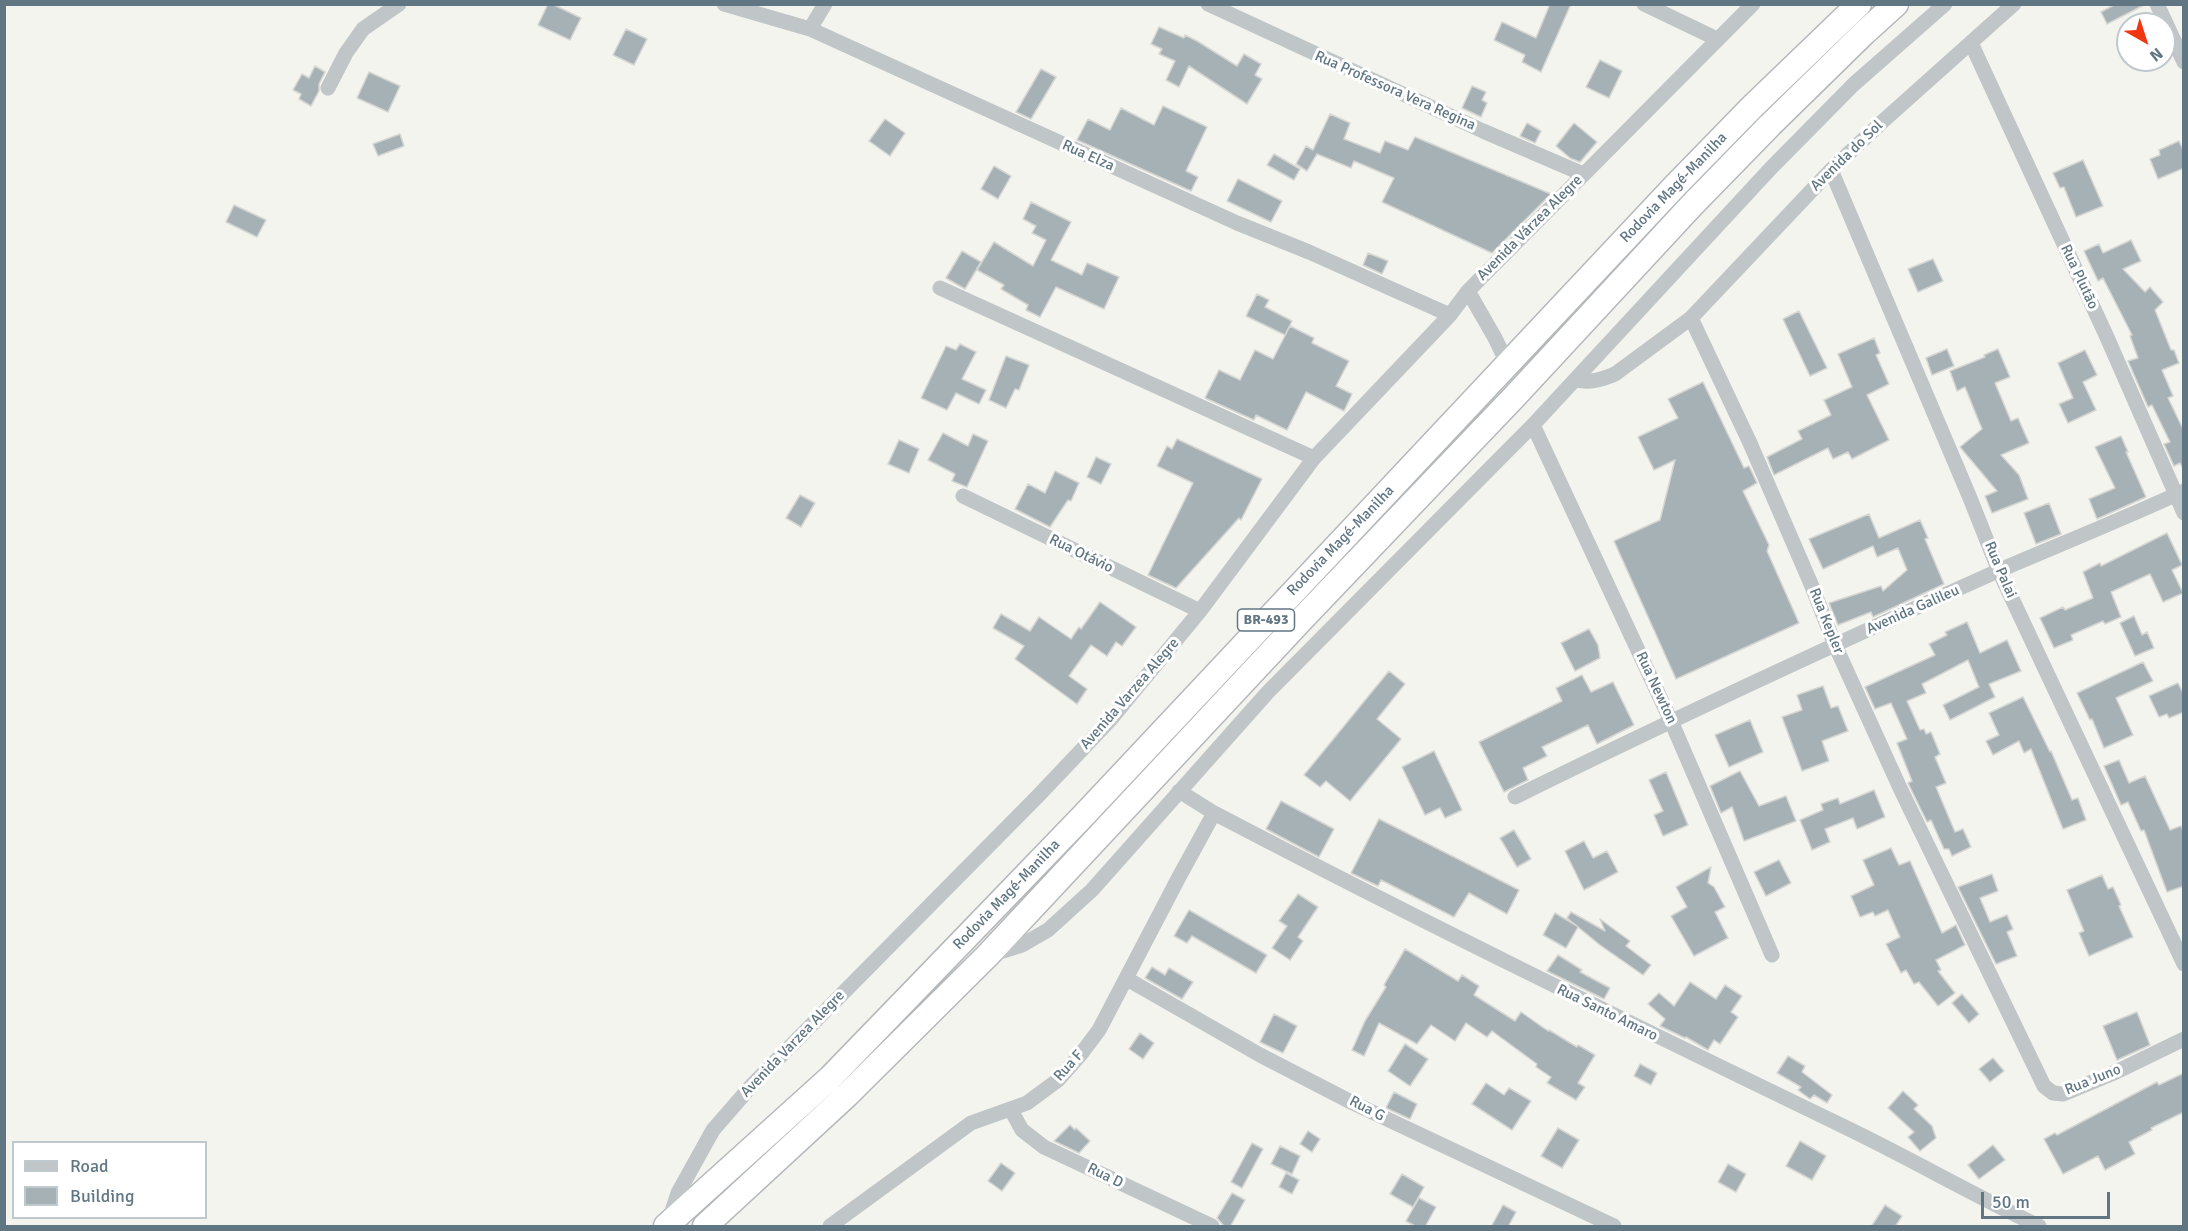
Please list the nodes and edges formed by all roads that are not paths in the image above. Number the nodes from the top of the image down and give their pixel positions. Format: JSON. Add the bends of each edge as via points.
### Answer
{"nodes":[{"id":1,"x":399,"y":4,"type":"edge"},
{"id":2,"x":724,"y":4,"type":"edge"},
{"id":3,"x":825,"y":4,"type":"edge"},
{"id":4,"x":1208,"y":4,"type":"edge"},
{"id":5,"x":1644,"y":4,"type":"edge"},
{"id":6,"x":1753,"y":4,"type":"edge"},
{"id":7,"x":1859,"y":4,"type":"edge"},
{"id":8,"x":1896,"y":4,"type":"edge"},
{"id":9,"x":1945,"y":4,"type":"edge"},
{"id":10,"x":2014,"y":4,"type":"edge"},
{"id":11,"x":2157,"y":4,"type":"edge"},
{"id":12,"x":810,"y":29,"type":"junction"},
{"id":13,"x":1717,"y":39,"type":"junction"},
{"id":14,"x":1971,"y":43,"type":"junction"},
{"id":15,"x":2184,"y":63,"type":"edge"},
{"id":16,"x":328,"y":88,"type":"dead end"},
{"id":17,"x":1831,"y":170,"type":"junction"},
{"id":18,"x":1583,"y":174,"type":"junction"},
{"id":19,"x":940,"y":288,"type":"dead end"},
{"id":20,"x":1468,"y":291,"type":"junction"},
{"id":21,"x":1450,"y":315,"type":"junction"},
{"id":22,"x":1691,"y":318,"type":"junction"},
{"id":23,"x":1508,"y":365,"type":"junction"},
{"id":24,"x":1575,"y":380,"type":"junction"},
{"id":25,"x":1533,"y":425,"type":"junction"},
{"id":26,"x":1314,"y":458,"type":"junction"},
{"id":27,"x":2180,"y":493,"type":"edge"},
{"id":28,"x":963,"y":496,"type":"dead end"},
{"id":29,"x":2184,"y":513,"type":"edge"},
{"id":30,"x":2000,"y":571,"type":"junction"},
{"id":31,"x":1200,"y":611,"type":"junction"},
{"id":32,"x":1835,"y":645,"type":"junction"},
{"id":33,"x":1671,"y":720,"type":"junction"},
{"id":34,"x":1179,"y":791,"type":"junction"},
{"id":35,"x":1515,"y":797,"type":"dead end"},
{"id":36,"x":1214,"y":813,"type":"junction"},
{"id":37,"x":1772,"y":955,"type":"dead end"},
{"id":38,"x":987,"y":956,"type":"junction"},
{"id":39,"x":2184,"y":964,"type":"edge"},
{"id":40,"x":1126,"y":979,"type":"junction"},
{"id":41,"x":2184,"y":1039,"type":"edge"},
{"id":42,"x":2024,"y":1044,"type":"joint"},
{"id":43,"x":1011,"y":1110,"type":"junction"},
{"id":44,"x":666,"y":1226,"type":"edge"},
{"id":45,"x":705,"y":1227,"type":"edge"},
{"id":46,"x":830,"y":1227,"type":"edge"},
{"id":47,"x":1212,"y":1227,"type":"edge"},
{"id":48,"x":1614,"y":1227,"type":"edge"},
{"id":49,"x":2039,"y":1227,"type":"edge"}],
"edges":[{"from":1,"to":16,"type":"street","via":[[363,29]]},
{"from":2,"to":12,"type":"street","name":"Rua Elza"},
{"from":3,"to":12,"type":"street"},
{"from":4,"to":18,"type":"street","name":"Rua Professora Vera Regina"},
{"from":5,"to":13,"type":"street"},
{"from":6,"to":13,"type":"street","name":"Avenida Várzea Alegre"},
{"from":7,"to":23,"type":"highway","name":"Rodovia Magé-Manilha","number":"BR-493","via":[[1752,107]]},
{"from":8,"to":38,"type":"highway","name":"Rodovia Magé-Manilha","number":"BR-493","via":[[1692,205]]},
{"from":9,"to":24,"type":"street","via":[[1854,84],[1779,159]]},
{"from":10,"to":14,"type":"street","name":"Avenida do Sol"},
{"from":11,"to":15,"type":"street"},
{"from":12,"to":21,"type":"street","name":"Rua Elza"},
{"from":13,"to":18,"type":"street","name":"Avenida Várzea Alegre"},
{"from":14,"to":17,"type":"street","name":"Avenida do Sol"},
{"from":14,"to":27,"type":"street","name":"Rua Plutão"},
{"from":17,"to":22,"type":"street","name":"Avenida do Sol"},
{"from":17,"to":30,"type":"street","name":"Rua Palai"},
{"from":18,"to":20,"type":"street","name":"Avenida Várzea Alegre"},
{"from":19,"to":26,"type":"street"},
{"from":20,"to":21,"type":"street","name":"Avenida Várzea Alegre"},
{"from":20,"to":23,"type":"street"},
{"from":21,"to":26,"type":"street","name":"Avenida Várzea Alegre"},
{"from":22,"to":24,"type":"street","via":[[1615,374],[1591,382]]},
{"from":22,"to":32,"type":"street","name":"Rua Kepler","via":[[1750,442]]},
{"from":23,"to":44,"type":"highway","name":"Rodovia Magé-Manilha","number":"BR-493","via":[[830,1078]]},
{"from":24,"to":25,"type":"street"},
{"from":25,"to":33,"type":"street","name":"Rua Newton"},
{"from":25,"to":34,"type":"street","via":[[1276,683]]},
{"from":26,"to":31,"type":"street","name":"Avenida Varzea Alegre"},
{"from":27,"to":29,"type":"street","name":"Rua Plutão"},
{"from":27,"to":30,"type":"street","name":"Avenida Galileu"},
{"from":28,"to":31,"type":"street","name":"Rua Otávio"},
{"from":30,"to":32,"type":"street","name":"Avenida Galileu"},
{"from":30,"to":39,"type":"street","name":"Rua Palai"},
{"from":31,"to":44,"type":"street","name":"Avenida Varzea Alegre","via":[[1111,719],[713,1130],[678,1193]]},
{"from":32,"to":33,"type":"street","name":"Avenida Galileu"},
{"from":32,"to":42,"type":"street","name":"Rua Kepler"},
{"from":33,"to":35,"type":"street","name":"Avenida Galileu"},
{"from":33,"to":37,"type":"street","name":"Rua Newton"},
{"from":34,"to":36,"type":"street","name":"Rua Santo Amaro"},
{"from":34,"to":38,"type":"street","via":[[1062,919],[1022,945]]},
{"from":36,"to":40,"type":"street","name":"Rua F"},
{"from":36,"to":49,"type":"street","name":"Rua Santo Amaro"},
{"from":38,"to":45,"type":"highway","name":"Rodovia Magé-Manilha","number":"BR-493","via":[[839,1103]]},
{"from":40,"to":43,"type":"street","name":"Rua F","via":[[1099,1030],[1081,1054],[1040,1095]]},
{"from":40,"to":48,"type":"street","name":"Rua G","via":[[1353,1102]]},
{"from":41,"to":42,"type":"street","name":"Rua Juno","via":[[2063,1094],[2044,1086]]},
{"from":43,"to":46,"type":"street","name":"Rua F","via":[[971,1123]]},
{"from":43,"to":47,"type":"street","name":"Rua D","via":[[1022,1130],[1044,1147]]}]}
